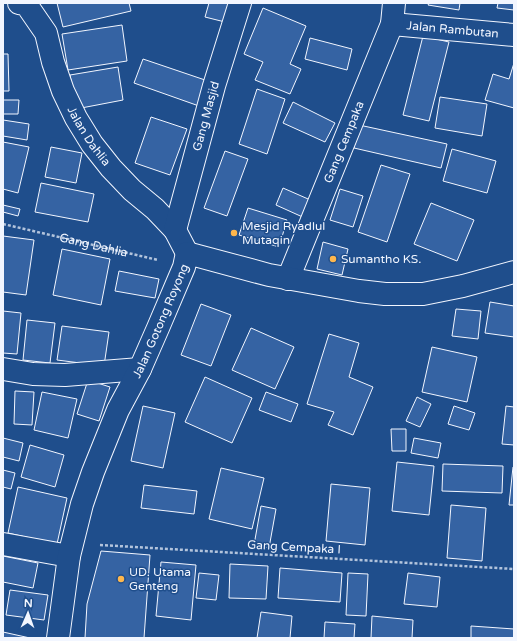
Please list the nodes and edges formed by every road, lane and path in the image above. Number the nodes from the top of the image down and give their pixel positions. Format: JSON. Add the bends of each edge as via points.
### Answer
{"nodes":[{"id":1,"x":19,"y":3,"type":"edge"},
{"id":2,"x":240,"y":3,"type":"edge"},
{"id":3,"x":394,"y":3,"type":"edge"},
{"id":4,"x":392,"y":24,"type":"junction"},
{"id":5,"x":514,"y":35,"type":"edge"},
{"id":6,"x":3,"y":224,"type":"edge"},
{"id":7,"x":175,"y":230,"type":"junction"},
{"id":8,"x":185,"y":260,"type":"junction"},
{"id":9,"x":514,"y":272,"type":"edge"},
{"id":10,"x":288,"y":278,"type":"junction"},
{"id":11,"x":3,"y":369,"type":"edge"},
{"id":12,"x":140,"y":369,"type":"junction"},
{"id":13,"x":3,"y":544,"type":"edge"},
{"id":14,"x":71,"y":550,"type":"junction"},
{"id":15,"x":514,"y":569,"type":"edge"},
{"id":16,"x":58,"y":638,"type":"edge"}],
"edges":[{"from":1,"to":7,"type":"street","name":"Jalan Dahlia","via":[[26,4],[46,33],[63,91],[92,144],[132,190]]},
{"from":2,"to":7,"type":"street","name":"Gang Masjid","via":[[214,86]]},
{"from":3,"to":4,"type":"street","name":"Gang Cempaka"},
{"from":4,"to":5,"type":"street","name":"Jalan Rambutan"},
{"from":4,"to":10,"type":"street","name":"Gang Cempaka"},
{"from":6,"to":8,"type":"path","name":"Gang Dahlia"},
{"from":7,"to":8,"type":"street","name":"Jalan Dahlia"},
{"from":8,"to":10,"type":"street","name":"Jalan Gotong Royong","via":[[227,265]]},
{"from":8,"to":12,"type":"street","name":"Jalan Gotong Royong"},
{"from":9,"to":10,"type":"street","name":"Jalan Gotong Royong","via":[[463,286],[404,295],[360,291]]},
{"from":11,"to":12,"type":"street","via":[[33,374],[65,375]]},
{"from":12,"to":14,"type":"street","name":"Jalan Gotong Royong","via":[[118,410],[93,472]]},
{"from":13,"to":14,"type":"street"},
{"from":14,"to":15,"type":"path","name":"Gang Cempaka I"},
{"from":14,"to":16,"type":"street","name":"Jalan Gotong Royong"}]}
